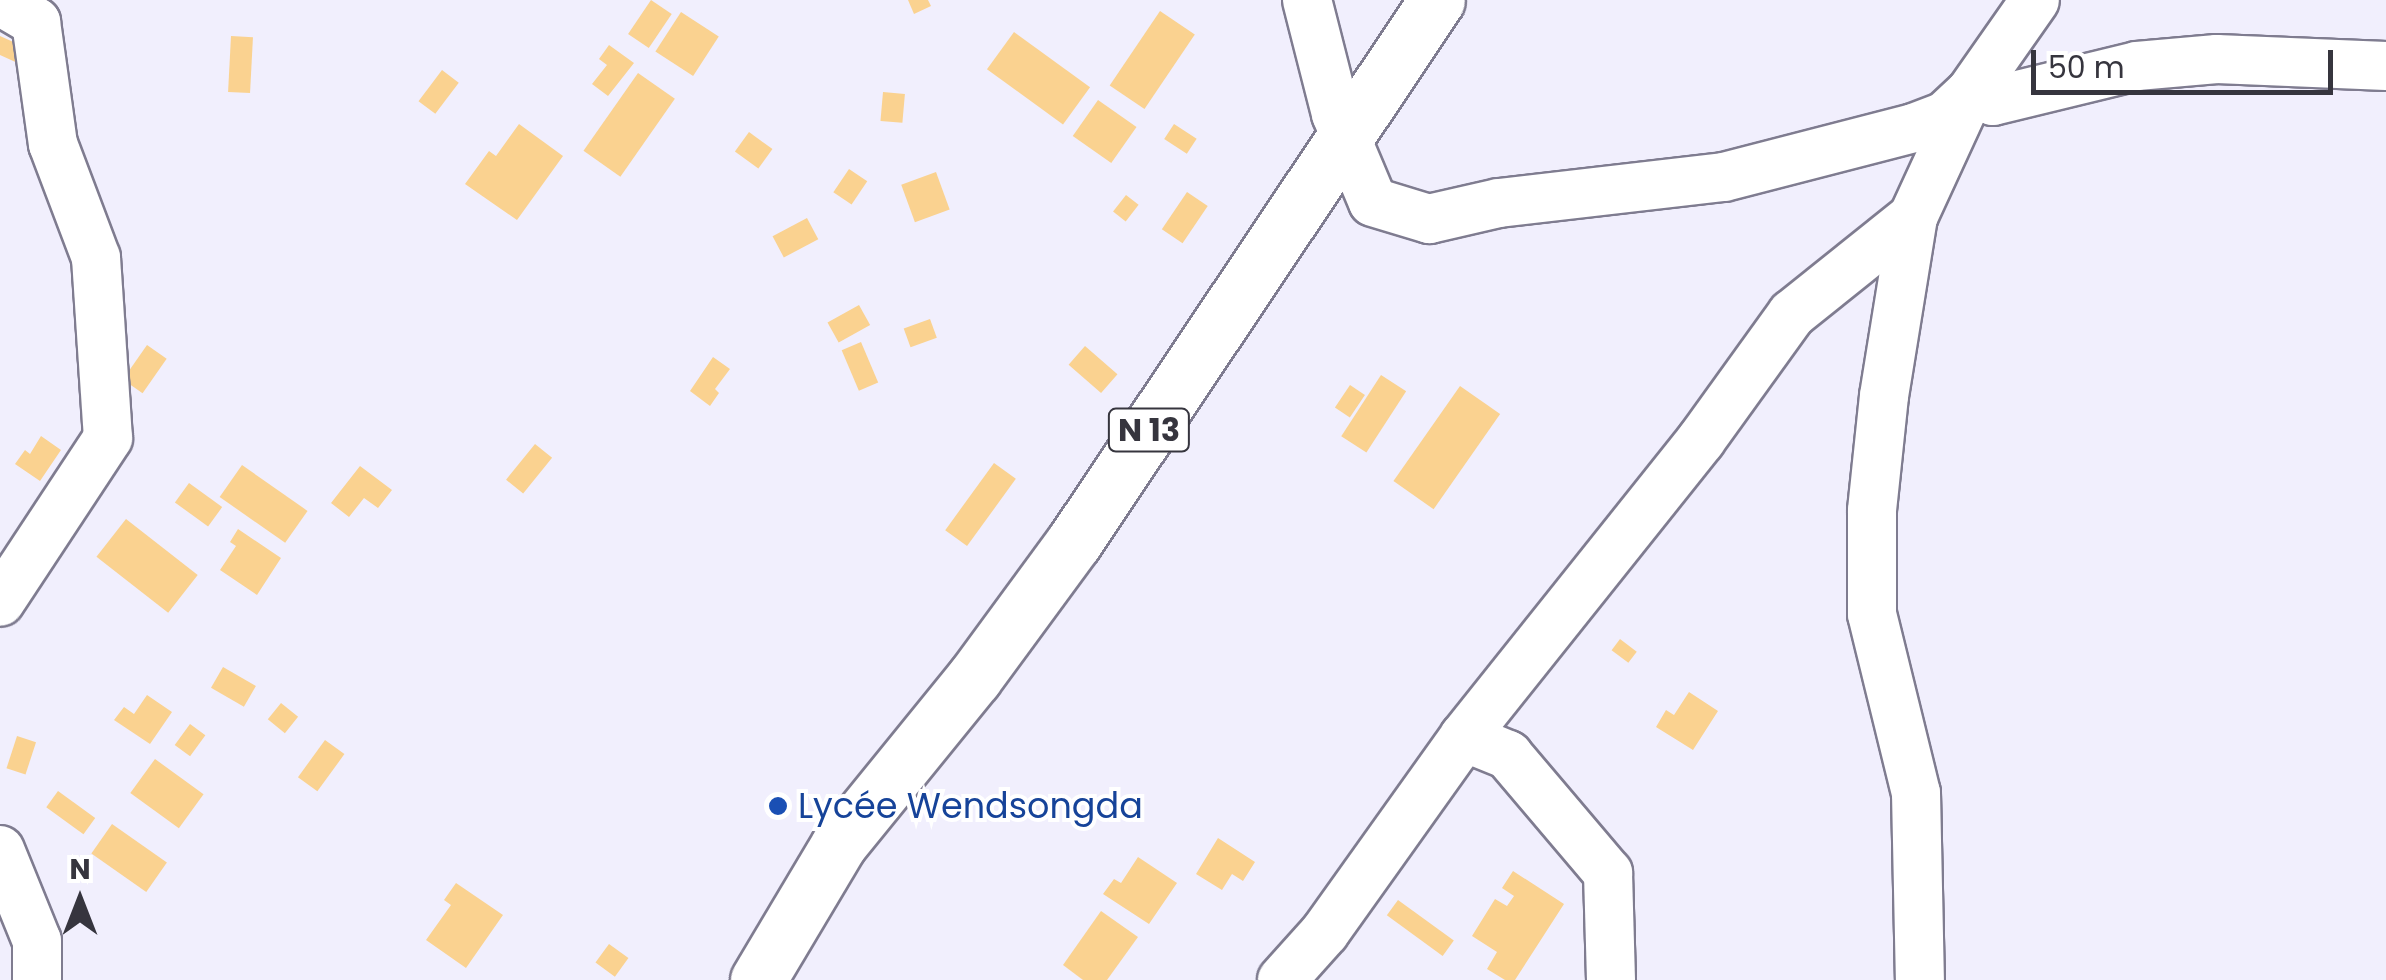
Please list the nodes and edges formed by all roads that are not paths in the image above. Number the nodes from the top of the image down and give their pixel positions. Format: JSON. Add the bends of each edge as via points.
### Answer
{"nodes":[{"id":1,"x":1307,"y":0,"type":"edge"},
{"id":2,"x":1437,"y":0,"type":"edge"},
{"id":3,"x":2036,"y":0,"type":"edge"},
{"id":4,"x":0,"y":1,"type":"edge"},
{"id":5,"x":2386,"y":66,"type":"edge"},
{"id":6,"x":1970,"y":93,"type":"junction"},
{"id":7,"x":1348,"y":134,"type":"junction"},
{"id":8,"x":1913,"y":217,"type":"junction"},
{"id":9,"x":0,"y":602,"type":"edge"},
{"id":10,"x":1464,"y":737,"type":"junction"},
{"id":11,"x":0,"y":850,"type":"edge"},
{"id":12,"x":37,"y":980,"type":"edge"},
{"id":13,"x":758,"y":980,"type":"edge"},
{"id":14,"x":1282,"y":980,"type":"edge"},
{"id":15,"x":1611,"y":980,"type":"edge"},
{"id":16,"x":1920,"y":980,"type":"edge"}],
"edges":[{"from":1,"to":7,"type":"street","via":[[1336,114]]},
{"from":2,"to":7,"type":"main road","number":"N 13"},
{"from":3,"to":6,"type":"street"},
{"from":4,"to":9,"type":"street","via":[[36,22],[53,144],[96,258],[108,438]]},
{"from":5,"to":6,"type":"street","via":[[2178,61],[1993,101]]},
{"from":6,"to":7,"type":"street","via":[[1945,116],[1914,128],[1724,178],[1500,203],[1430,219],[1373,202]]},
{"from":6,"to":8,"type":"street"},
{"from":7,"to":13,"type":"main road","number":"N 13","via":[[1074,542],[839,844]]},
{"from":8,"to":10,"type":"street","via":[[1792,314],[1701,440]]},
{"from":8,"to":16,"type":"street","via":[[1872,511],[1872,614],[1916,794]]},
{"from":10,"to":14,"type":"street"},
{"from":10,"to":15,"type":"street","via":[[1508,755],[1608,872]]},
{"from":11,"to":12,"type":"street","via":[[37,941]]}]}
